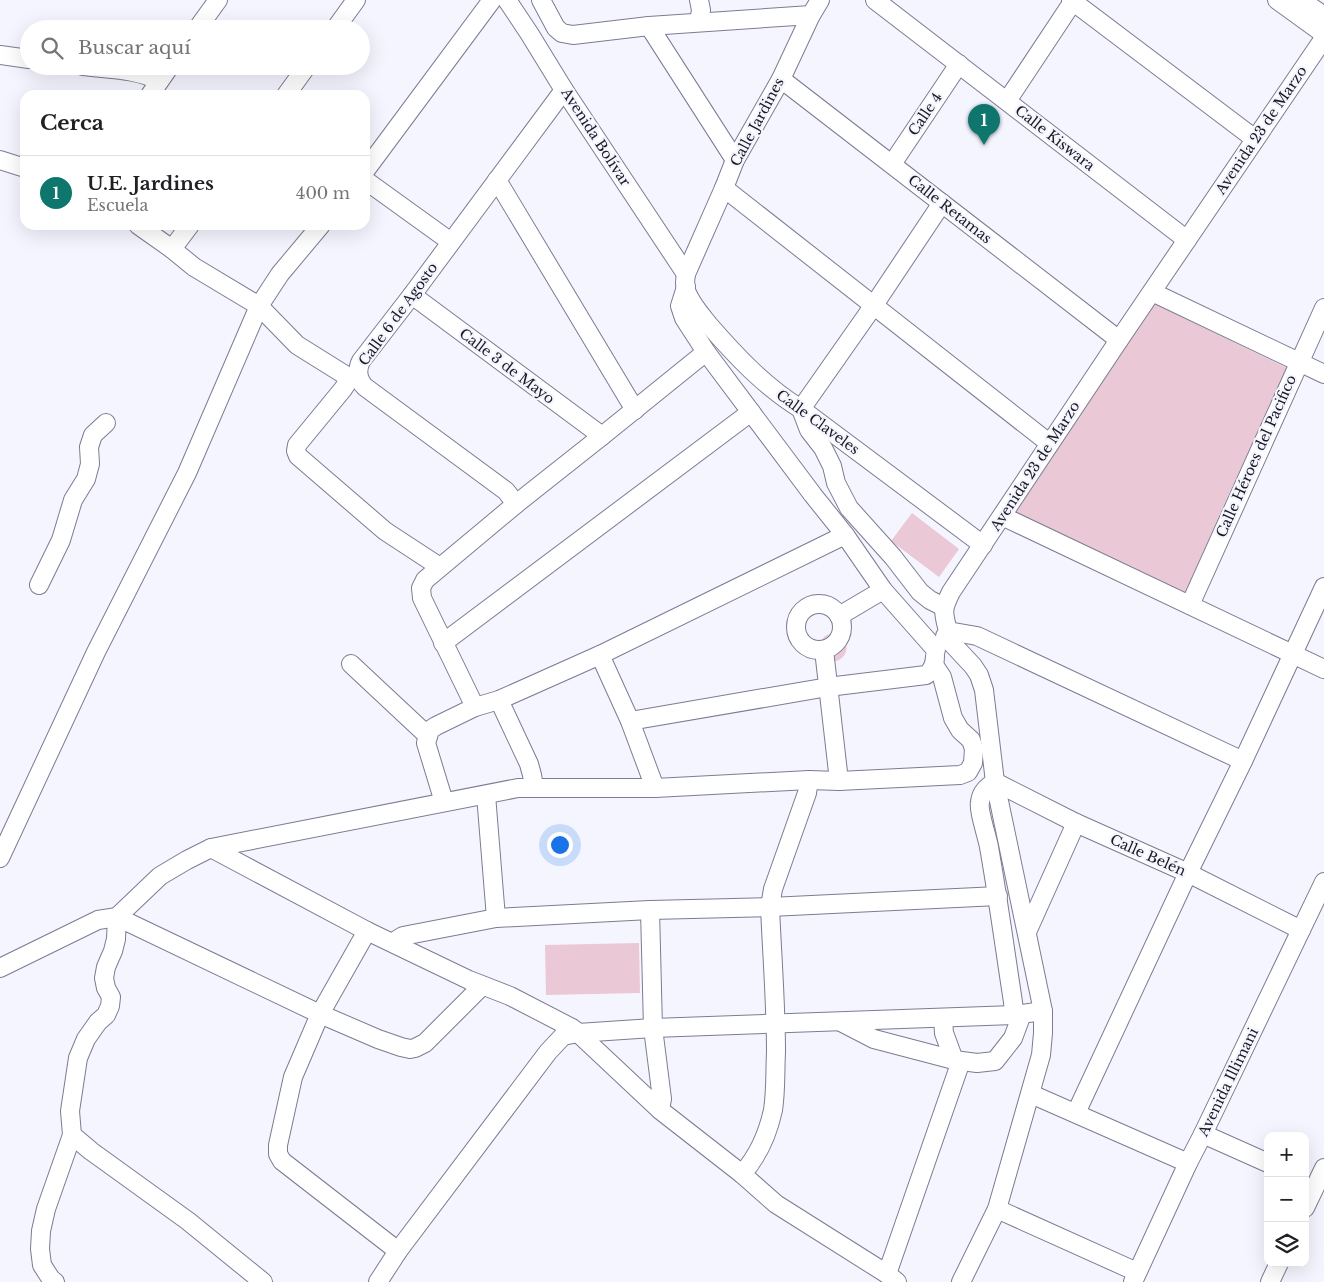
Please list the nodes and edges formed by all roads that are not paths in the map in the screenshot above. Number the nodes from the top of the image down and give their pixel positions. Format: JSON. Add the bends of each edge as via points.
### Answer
{"nodes":[{"id":1,"x":218,"y":0,"type":"edge"},
{"id":2,"x":356,"y":0,"type":"edge"},
{"id":3,"x":492,"y":0,"type":"edge"},
{"id":4,"x":507,"y":0,"type":"edge"},
{"id":5,"x":541,"y":0,"type":"edge"},
{"id":6,"x":698,"y":0,"type":"edge"},
{"id":7,"x":875,"y":0,"type":"edge"},
{"id":8,"x":1277,"y":0,"type":"edge"},
{"id":9,"x":1301,"y":0,"type":"edge"},
{"id":10,"x":1073,"y":1,"type":"edge"},
{"id":11,"x":816,"y":7,"type":"edge"},
{"id":12,"x":1324,"y":16,"type":"edge"},
{"id":13,"x":204,"y":20,"type":"edge"},
{"id":14,"x":342,"y":20,"type":"edge"},
{"id":15,"x":699,"y":22,"type":"junction"},
{"id":16,"x":649,"y":26,"type":"junction"},
{"id":17,"x":1324,"y":34,"type":"edge"},
{"id":18,"x":1324,"y":38,"type":"edge"},
{"id":19,"x":0,"y":55,"type":"edge"},
{"id":20,"x":20,"y":58,"type":"edge"},
{"id":21,"x":959,"y":64,"type":"junction"},
{"id":22,"x":145,"y":75,"type":"edge"},
{"id":23,"x":164,"y":75,"type":"edge"},
{"id":24,"x":300,"y":75,"type":"edge"},
{"id":25,"x":781,"y":79,"type":"junction"},
{"id":26,"x":155,"y":88,"type":"edge"},
{"id":27,"x":290,"y":90,"type":"edge"},
{"id":28,"x":564,"y":90,"type":"junction"},
{"id":29,"x":1007,"y":101,"type":"junction"},
{"id":30,"x":1255,"y":139,"type":"junction"},
{"id":31,"x":0,"y":160,"type":"edge"},
{"id":32,"x":735,"y":160,"type":"junction"},
{"id":33,"x":370,"y":164,"type":"edge"},
{"id":34,"x":892,"y":164,"type":"junction"},
{"id":35,"x":20,"y":166,"type":"edge"},
{"id":36,"x":497,"y":180,"type":"junction"},
{"id":37,"x":370,"y":184,"type":"edge"},
{"id":38,"x":724,"y":188,"type":"junction"},
{"id":39,"x":942,"y":203,"type":"junction"},
{"id":40,"x":145,"y":230,"type":"edge"},
{"id":41,"x":186,"y":230,"type":"edge"},
{"id":42,"x":317,"y":230,"type":"edge"},
{"id":43,"x":1187,"y":240,"type":"junction"},
{"id":44,"x":451,"y":242,"type":"junction"},
{"id":45,"x":172,"y":249,"type":"junction"},
{"id":46,"x":686,"y":280,"type":"junction"},
{"id":47,"x":1152,"y":292,"type":"junction"},
{"id":48,"x":412,"y":295,"type":"junction"},
{"id":49,"x":874,"y":305,"type":"junction"},
{"id":50,"x":259,"y":306,"type":"junction"},
{"id":51,"x":1324,"y":308,"type":"edge"},
{"id":52,"x":1119,"y":340,"type":"junction"},
{"id":53,"x":706,"y":352,"type":"junction"},
{"id":54,"x":1299,"y":362,"type":"junction"},
{"id":55,"x":1324,"y":374,"type":"edge"},
{"id":56,"x":353,"y":376,"type":"junction"},
{"id":57,"x":801,"y":409,"type":"junction"},
{"id":58,"x":635,"y":410,"type":"junction"},
{"id":59,"x":750,"y":412,"type":"junction"},
{"id":60,"x":106,"y":422,"type":"dead end"},
{"id":61,"x":602,"y":436,"type":"junction"},
{"id":62,"x":1050,"y":443,"type":"junction"},
{"id":63,"x":836,"y":483,"type":"junction"},
{"id":64,"x":813,"y":495,"type":"junction"},
{"id":65,"x":516,"y":504,"type":"junction"},
{"id":66,"x":1002,"y":516,"type":"junction"},
{"id":67,"x":845,"y":535,"type":"junction"},
{"id":68,"x":983,"y":545,"type":"junction"},
{"id":69,"x":440,"y":567,"type":"junction"},
{"id":70,"x":39,"y":585,"type":"dead end"},
{"id":71,"x":1324,"y":588,"type":"edge"},
{"id":72,"x":883,"y":590,"type":"junction"},
{"id":73,"x":1190,"y":605,"type":"junction"},
{"id":74,"x":944,"y":607,"type":"junction"},
{"id":75,"x":839,"y":616,"type":"junction"},
{"id":76,"x":443,"y":643,"type":"junction"},
{"id":77,"x":941,"y":646,"type":"junction"},
{"id":78,"x":824,"y":650,"type":"junction"},
{"id":79,"x":1293,"y":654,"type":"junction"},
{"id":80,"x":600,"y":655,"type":"junction"},
{"id":81,"x":351,"y":664,"type":"dead end"},
{"id":82,"x":1324,"y":669,"type":"edge"},
{"id":83,"x":828,"y":687,"type":"junction"},
{"id":84,"x":499,"y":700,"type":"junction"},
{"id":85,"x":474,"y":708,"type":"junction"},
{"id":86,"x":630,"y":721,"type":"junction"},
{"id":87,"x":428,"y":736,"type":"junction"},
{"id":88,"x":1243,"y":761,"type":"junction"},
{"id":89,"x":809,"y":780,"type":"junction"},
{"id":90,"x":839,"y":781,"type":"junction"},
{"id":91,"x":995,"y":782,"type":"junction"},
{"id":92,"x":534,"y":788,"type":"junction"},
{"id":93,"x":655,"y":788,"type":"junction"},
{"id":94,"x":486,"y":795,"type":"junction"},
{"id":95,"x":444,"y":802,"type":"junction"},
{"id":96,"x":1076,"y":822,"type":"junction"},
{"id":97,"x":211,"y":848,"type":"junction"},
{"id":98,"x":0,"y":858,"type":"edge"},
{"id":99,"x":1188,"y":873,"type":"junction"},
{"id":100,"x":1324,"y":882,"type":"edge"},
{"id":101,"x":998,"y":896,"type":"junction"},
{"id":102,"x":770,"y":907,"type":"junction"},
{"id":103,"x":650,"y":910,"type":"junction"},
{"id":104,"x":116,"y":917,"type":"junction"},
{"id":105,"x":496,"y":918,"type":"junction"},
{"id":106,"x":1301,"y":930,"type":"junction"},
{"id":107,"x":367,"y":931,"type":"junction"},
{"id":108,"x":1027,"y":932,"type":"junction"},
{"id":109,"x":394,"y":944,"type":"junction"},
{"id":110,"x":0,"y":968,"type":"edge"},
{"id":111,"x":482,"y":986,"type":"junction"},
{"id":112,"x":1042,"y":1011,"type":"junction"},
{"id":113,"x":320,"y":1014,"type":"junction"},
{"id":114,"x":1018,"y":1014,"type":"junction"},
{"id":115,"x":943,"y":1018,"type":"junction"},
{"id":116,"x":841,"y":1022,"type":"junction"},
{"id":117,"x":776,"y":1024,"type":"junction"},
{"id":118,"x":653,"y":1028,"type":"junction"},
{"id":119,"x":578,"y":1033,"type":"junction"},
{"id":120,"x":958,"y":1060,"type":"junction"},
{"id":121,"x":1031,"y":1094,"type":"junction"},
{"id":122,"x":660,"y":1110,"type":"junction"},
{"id":123,"x":1076,"y":1114,"type":"junction"},
{"id":124,"x":1203,"y":1134,"type":"junction"},
{"id":125,"x":72,"y":1135,"type":"junction"},
{"id":126,"x":1264,"y":1161,"type":"edge"},
{"id":127,"x":1188,"y":1163,"type":"junction"},
{"id":128,"x":1324,"y":1168,"type":"edge"},
{"id":129,"x":742,"y":1174,"type":"junction"},
{"id":130,"x":1315,"y":1185,"type":"edge"},
{"id":131,"x":1309,"y":1199,"type":"edge"},
{"id":132,"x":997,"y":1209,"type":"junction"},
{"id":133,"x":398,"y":1251,"type":"junction"},
{"id":134,"x":1277,"y":1267,"type":"edge"},
{"id":135,"x":1135,"y":1277,"type":"edge"},
{"id":136,"x":892,"y":1278,"type":"edge"},
{"id":137,"x":55,"y":1282,"type":"edge"},
{"id":138,"x":263,"y":1282,"type":"edge"},
{"id":139,"x":378,"y":1282,"type":"edge"},
{"id":140,"x":961,"y":1282,"type":"edge"},
{"id":141,"x":1270,"y":1282,"type":"edge"}],
"edges":[{"from":1,"to":13,"type":"street"},
{"from":2,"to":14,"type":"street"},
{"from":3,"to":33,"type":"street"},
{"from":4,"to":28,"type":"street","name":"Avenida Bolívar"},
{"from":5,"to":16,"type":"street","via":[[562,33],[573,35]]},
{"from":6,"to":15,"type":"street","via":[[701,10]]},
{"from":7,"to":21,"type":"street","name":"Calle Kiswara"},
{"from":8,"to":17,"type":"street"},
{"from":9,"to":12,"type":"street"},
{"from":10,"to":29,"type":"street"},
{"from":10,"to":30,"type":"street"},
{"from":11,"to":15,"type":"street"},
{"from":11,"to":25,"type":"street","name":"Calle Jardines"},
{"from":15,"to":16,"type":"street"},
{"from":16,"to":32,"type":"street"},
{"from":18,"to":30,"type":"street","name":"Avenida 23 de Marzo"},
{"from":19,"to":20,"type":"street"},
{"from":21,"to":29,"type":"street","name":"Calle Kiswara"},
{"from":21,"to":34,"type":"street","name":"Calle 4"},
{"from":22,"to":26,"type":"street","via":[[152,77]]},
{"from":23,"to":26,"type":"street"},
{"from":24,"to":27,"type":"street"},
{"from":25,"to":32,"type":"street","name":"Calle Jardines"},
{"from":25,"to":34,"type":"street","name":"Calle Retamas"},
{"from":28,"to":36,"type":"street","name":"Calle 6 de Agosto"},
{"from":28,"to":46,"type":"street","name":"Avenida Bolívar"},
{"from":29,"to":43,"type":"street","name":"Calle Kiswara"},
{"from":30,"to":43,"type":"street","name":"Avenida 23 de Marzo"},
{"from":31,"to":35,"type":"street"},
{"from":32,"to":38,"type":"street","name":"Calle Jardines"},
{"from":34,"to":39,"type":"street","name":"Calle Retamas"},
{"from":36,"to":44,"type":"street","name":"Calle 6 de Agosto"},
{"from":36,"to":58,"type":"street"},
{"from":37,"to":44,"type":"street"},
{"from":38,"to":46,"type":"street","name":"Calle Jardines"},
{"from":38,"to":49,"type":"street"},
{"from":39,"to":49,"type":"street"},
{"from":39,"to":52,"type":"street","name":"Calle Retamas"},
{"from":40,"to":45,"type":"street"},
{"from":41,"to":45,"type":"street"},
{"from":42,"to":50,"type":"street","via":[[280,274]]},
{"from":43,"to":47,"type":"street","name":"Avenida 23 de Marzo"},
{"from":44,"to":48,"type":"street","name":"Calle 6 de Agosto"},
{"from":45,"to":50,"type":"street","via":[[194,267]]},
{"from":46,"to":53,"type":"street","name":"Calle Jardines","via":[[680,306]]},
{"from":46,"to":57,"type":"street","name":"Calle Claveles","via":[[687,293],[695,308],[733,353],[782,398]]},
{"from":47,"to":52,"type":"street","name":"Avenida 23 de Marzo"},
{"from":47,"to":54,"type":"street"},
{"from":48,"to":56,"type":"street","name":"Calle 6 de Agosto"},
{"from":48,"to":61,"type":"street","name":"Calle 3 de Mayo"},
{"from":49,"to":57,"type":"street"},
{"from":49,"to":62,"type":"street"},
{"from":50,"to":56,"type":"street","via":[[297,345],[342,374]]},
{"from":50,"to":98,"type":"street","via":[[187,473],[96,652]]},
{"from":51,"to":54,"type":"street","name":"Calle Héroes del Pacifico"},
{"from":52,"to":62,"type":"street","name":"Avenida 23 de Marzo"},
{"from":53,"to":58,"type":"street"},
{"from":53,"to":59,"type":"street","name":"Calle Jardines"},
{"from":54,"to":55,"type":"street"},
{"from":54,"to":73,"type":"street","name":"Calle Héroes del Pacifico"},
{"from":56,"to":65,"type":"street","name":"Calle 6 de Agosto","via":[[506,491]]},
{"from":56,"to":69,"type":"street","via":[[297,446],[298,456],[385,531]]},
{"from":57,"to":63,"type":"street","via":[[809,430],[832,466]]},
{"from":57,"to":68,"type":"street","name":"Calle Claveles"},
{"from":58,"to":61,"type":"street"},
{"from":59,"to":64,"type":"street","name":"Calle Jardines"},
{"from":59,"to":76,"type":"street"},
{"from":60,"to":70,"type":"street","via":[[93,435],[86,479],[73,500],[61,540]]},
{"from":61,"to":65,"type":"street"},
{"from":62,"to":66,"type":"street","name":"Avenida 23 de Marzo"},
{"from":63,"to":64,"type":"street"},
{"from":63,"to":74,"type":"street","via":[[849,508],[920,592]]},
{"from":64,"to":67,"type":"street","name":"Calle Jardines"},
{"from":65,"to":69,"type":"street"},
{"from":66,"to":68,"type":"street","name":"Avenida 23 de Marzo"},
{"from":66,"to":73,"type":"street"},
{"from":67,"to":72,"type":"street","name":"Calle Jardines"},
{"from":67,"to":80,"type":"street"},
{"from":68,"to":74,"type":"street","name":"Avenida 23 de Marzo"},
{"from":69,"to":76,"type":"street","via":[[422,584],[420,593]]},
{"from":71,"to":79,"type":"street"},
{"from":72,"to":75,"type":"street"},
{"from":72,"to":77,"type":"street","name":"Calle Jardines"},
{"from":73,"to":79,"type":"street"},
{"from":74,"to":77,"type":"street"},
{"from":75,"to":78,"type":"street","via":[[840,636]]},
{"from":75,"to":78,"type":"street","via":[[834,610],[819,604],[805,609],[800,615],[796,630],[803,644]]},
{"from":76,"to":85,"type":"street"},
{"from":77,"to":83,"type":"street","via":[[932,670],[926,675]]},
{"from":77,"to":88,"type":"street","via":[[977,636]]},
{"from":77,"to":90,"type":"street","via":[[942,677],[953,718],[971,740],[974,749],[973,763],[968,772]]},
{"from":77,"to":91,"type":"street","via":[[973,666],[982,683]]},
{"from":78,"to":83,"type":"street"},
{"from":79,"to":82,"type":"street"},
{"from":79,"to":88,"type":"street"},
{"from":80,"to":84,"type":"street"},
{"from":80,"to":86,"type":"street"},
{"from":81,"to":87,"type":"street"},
{"from":83,"to":86,"type":"street"},
{"from":83,"to":90,"type":"street"},
{"from":84,"to":85,"type":"street"},
{"from":84,"to":92,"type":"street","via":[[528,764]]},
{"from":85,"to":87,"type":"street","via":[[436,726]]},
{"from":86,"to":93,"type":"street"},
{"from":87,"to":95,"type":"street","via":[[426,743]]},
{"from":88,"to":99,"type":"street"},
{"from":89,"to":90,"type":"street"},
{"from":89,"to":93,"type":"street"},
{"from":89,"to":102,"type":"street"},
{"from":91,"to":96,"type":"street","name":"Calle Belén"},
{"from":91,"to":101,"type":"street","via":[[982,793],[979,804]]},
{"from":91,"to":108,"type":"street"},
{"from":92,"to":93,"type":"street"},
{"from":92,"to":94,"type":"street"},
{"from":94,"to":95,"type":"street"},
{"from":94,"to":105,"type":"street"},
{"from":95,"to":97,"type":"street"},
{"from":96,"to":99,"type":"street","name":"Calle Belén"},
{"from":96,"to":108,"type":"street"},
{"from":97,"to":104,"type":"street","via":[[160,876]]},
{"from":97,"to":107,"type":"street"},
{"from":99,"to":106,"type":"street","name":"Calle Belén"},
{"from":99,"to":123,"type":"street"},
{"from":100,"to":106,"type":"street","name":"Avenida Illimani"},
{"from":101,"to":102,"type":"street"},
{"from":101,"to":114,"type":"street","via":[[1013,1002]]},
{"from":102,"to":103,"type":"street"},
{"from":102,"to":117,"type":"street"},
{"from":103,"to":105,"type":"street"},
{"from":103,"to":118,"type":"street"},
{"from":104,"to":110,"type":"street","via":[[98,920]]},
{"from":104,"to":113,"type":"street"},
{"from":104,"to":125,"type":"street","via":[[116,939],[104,978],[111,997],[110,1006],[86,1039],[78,1058],[70,1111]]},
{"from":105,"to":109,"type":"street","via":[[403,936]]},
{"from":106,"to":124,"type":"street","name":"Avenida Illimani"},
{"from":107,"to":109,"type":"street"},
{"from":107,"to":113,"type":"street"},
{"from":108,"to":112,"type":"street"},
{"from":109,"to":111,"type":"street"},
{"from":111,"to":113,"type":"street","via":[[425,1042],[410,1049]]},
{"from":111,"to":119,"type":"street","via":[[510,996]]},
{"from":112,"to":114,"type":"street"},
{"from":112,"to":121,"type":"street","via":[[1041,1055]]},
{"from":113,"to":133,"type":"street","via":[[293,1077],[280,1129],[278,1154],[282,1161]]},
{"from":114,"to":115,"type":"street"},
{"from":114,"to":120,"type":"street","via":[[1014,1038],[995,1062],[977,1064]]},
{"from":115,"to":116,"type":"street"},
{"from":115,"to":120,"type":"street","via":[[944,1033]]},
{"from":116,"to":117,"type":"street"},
{"from":116,"to":120,"type":"street","via":[[874,1039]]},
{"from":117,"to":118,"type":"street"},
{"from":117,"to":129,"type":"street","via":[[773,1110],[758,1152]]},
{"from":118,"to":119,"type":"street"},
{"from":118,"to":122,"type":"street","via":[[662,1099]]},
{"from":119,"to":122,"type":"street"},
{"from":119,"to":133,"type":"street","via":[[563,1036],[548,1052]]},
{"from":120,"to":136,"type":"street"},
{"from":121,"to":123,"type":"street"},
{"from":121,"to":132,"type":"street"},
{"from":122,"to":129,"type":"street"},
{"from":123,"to":127,"type":"street"},
{"from":124,"to":126,"type":"street"},
{"from":124,"to":127,"type":"street","name":"Avenida Illimani"},
{"from":125,"to":137,"type":"street","via":[[41,1231],[42,1265]]},
{"from":125,"to":138,"type":"street","via":[[188,1221]]},
{"from":127,"to":135,"type":"street","name":"Avenida Illimani"},
{"from":128,"to":130,"type":"street"},
{"from":129,"to":136,"type":"street","via":[[776,1204]]},
{"from":130,"to":131,"type":"street"},
{"from":132,"to":135,"type":"street"},
{"from":132,"to":140,"type":"street"},
{"from":133,"to":139,"type":"street"},
{"from":134,"to":141,"type":"street"}]}
